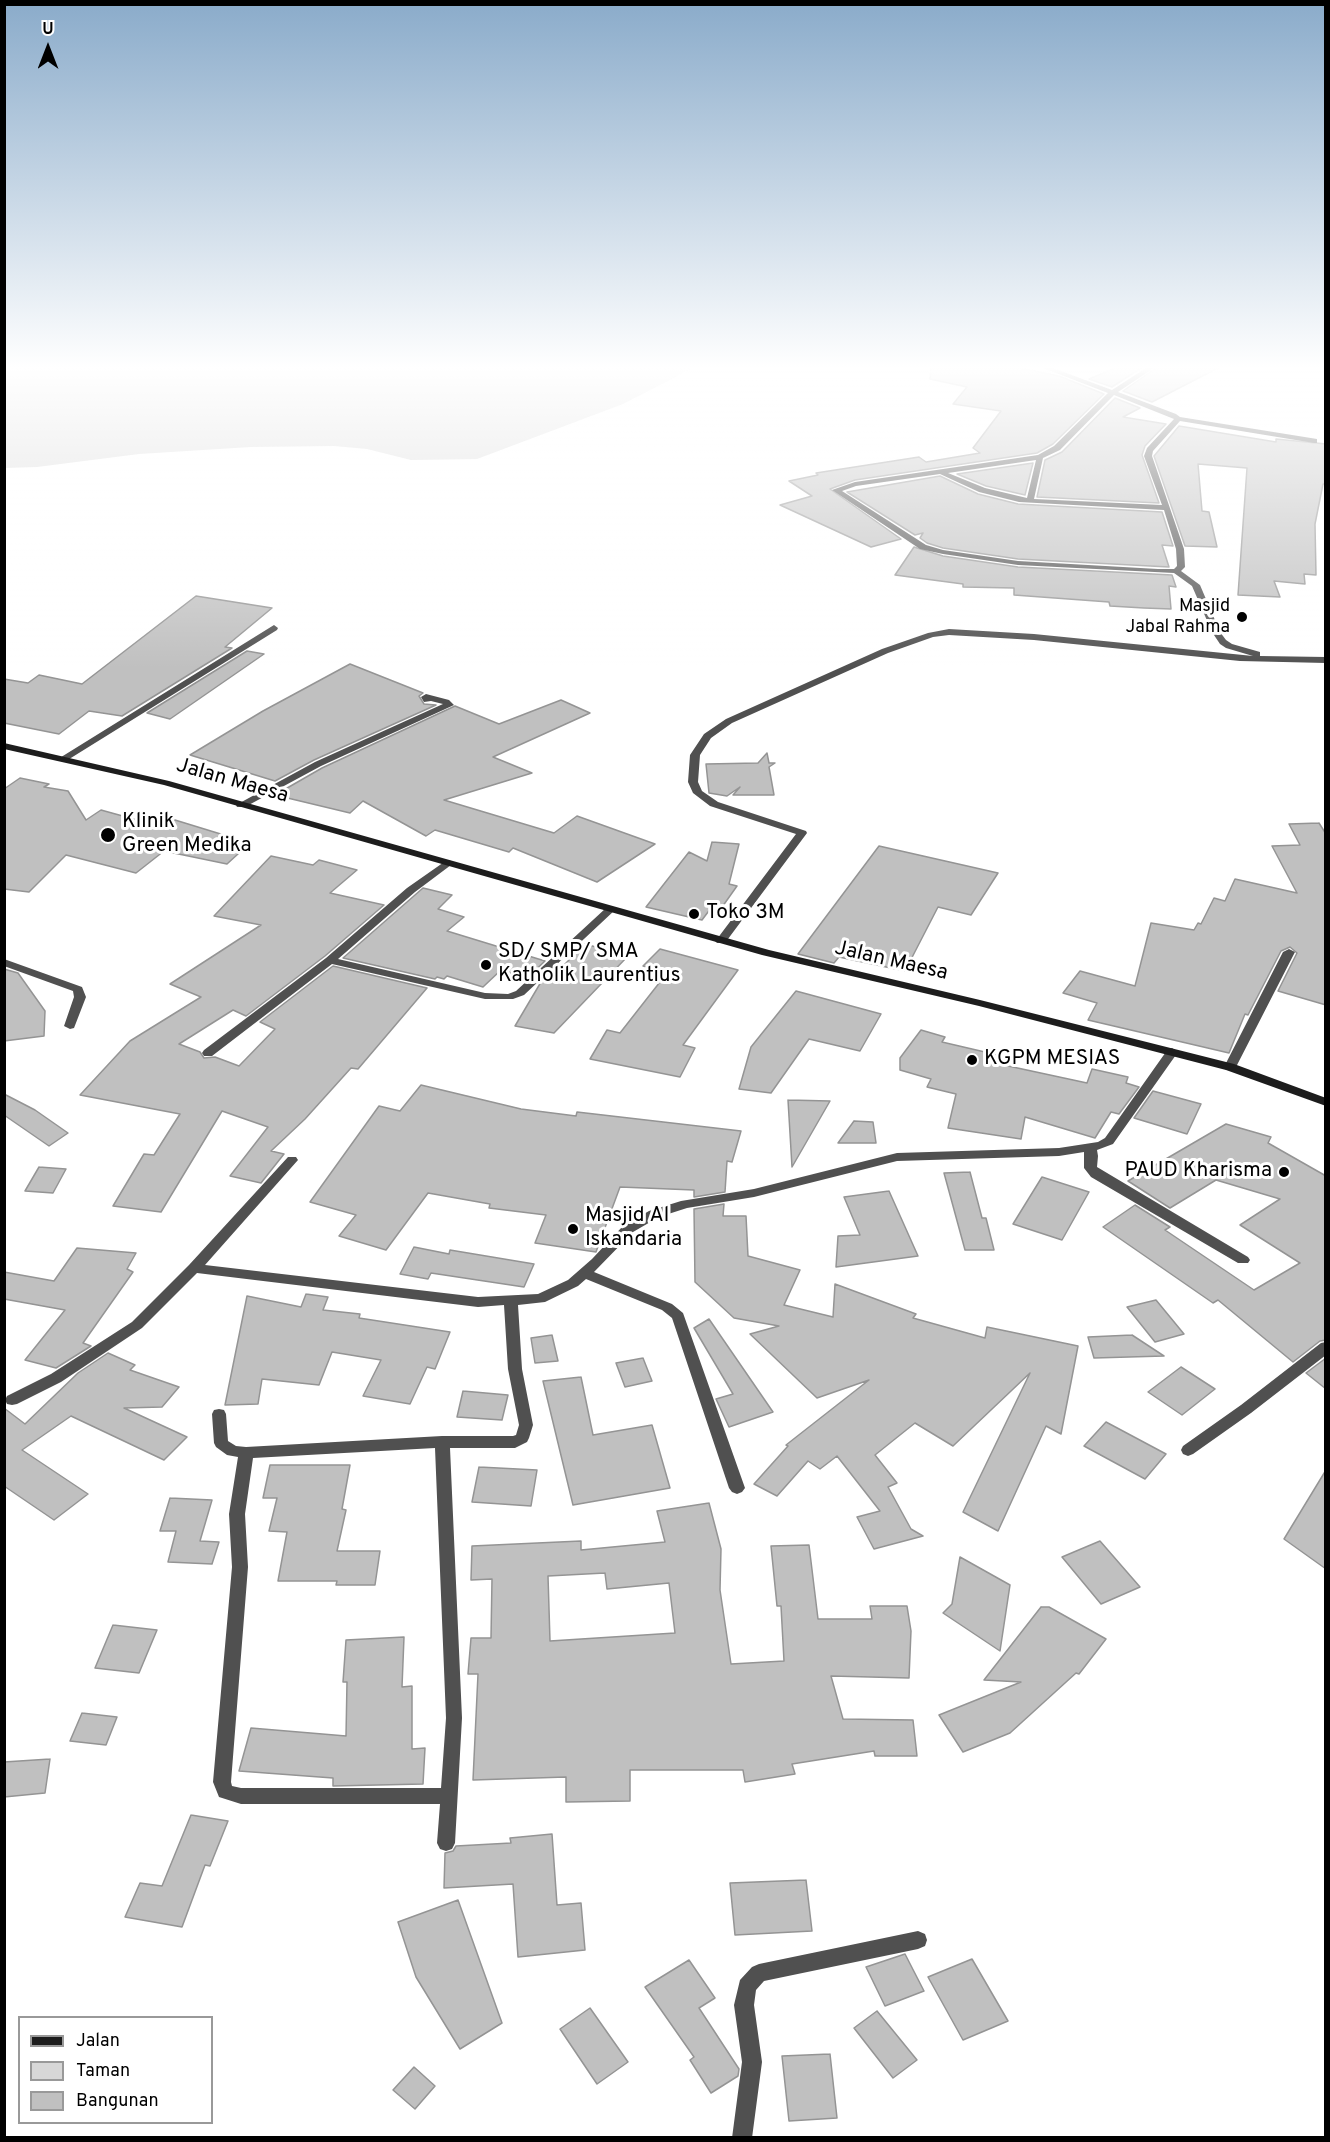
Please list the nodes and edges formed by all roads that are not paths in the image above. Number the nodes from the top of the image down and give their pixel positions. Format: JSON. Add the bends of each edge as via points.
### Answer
{"nodes":[{"id":1,"x":974,"y":468,"type":"edge"},
{"id":2,"x":1038,"y":468,"type":"edge"},
{"id":3,"x":1152,"y":468,"type":"edge"},
{"id":4,"x":943,"y":473,"type":"junction"},
{"id":5,"x":1030,"y":501,"type":"junction"},
{"id":6,"x":1167,"y":508,"type":"junction"},
{"id":7,"x":1176,"y":571,"type":"junction"},
{"id":8,"x":274,"y":627,"type":"dead end"},
{"id":9,"x":1277,"y":660,"type":"junction"},
{"id":10,"x":1326,"y":660,"type":"edge"},
{"id":11,"x":427,"y":700,"type":"dead end"},
{"id":12,"x":4,"y":746,"type":"edge"},
{"id":13,"x":63,"y":759,"type":"junction"},
{"id":14,"x":241,"y":805,"type":"junction"},
{"id":15,"x":447,"y":863,"type":"junction"},
{"id":16,"x":610,"y":910,"type":"junction"},
{"id":17,"x":721,"y":941,"type":"junction"},
{"id":18,"x":1289,"y":952,"type":"dead end"},
{"id":19,"x":330,"y":960,"type":"junction"},
{"id":20,"x":4,"y":962,"type":"edge"},
{"id":21,"x":70,"y":1026,"type":"dead end"},
{"id":22,"x":1172,"y":1052,"type":"junction"},
{"id":23,"x":208,"y":1053,"type":"dead end"},
{"id":24,"x":1230,"y":1066,"type":"junction"},
{"id":25,"x":1326,"y":1102,"type":"edge"},
{"id":26,"x":1090,"y":1149,"type":"junction"},
{"id":27,"x":292,"y":1160,"type":"dead end"},
{"id":28,"x":1243,"y":1260,"type":"dead end"},
{"id":29,"x":194,"y":1268,"type":"junction"},
{"id":30,"x":584,"y":1274,"type":"junction"},
{"id":31,"x":511,"y":1301,"type":"junction"},
{"id":32,"x":1326,"y":1347,"type":"edge"},
{"id":33,"x":12,"y":1400,"type":"dead end"},
{"id":34,"x":219,"y":1414,"type":"dead end"},
{"id":35,"x":442,"y":1442,"type":"junction"},
{"id":36,"x":1188,"y":1450,"type":"dead end"},
{"id":37,"x":246,"y":1453,"type":"junction"},
{"id":38,"x":737,"y":1488,"type":"dead end"},
{"id":39,"x":449,"y":1796,"type":"junction"},
{"id":40,"x":446,"y":1843,"type":"dead end"},
{"id":41,"x":918,"y":1940,"type":"dead end"},
{"id":42,"x":741,"y":2138,"type":"edge"}],
"edges":[{"from":1,"to":4,"type":"street"},
{"from":2,"to":5,"type":"street"},
{"from":3,"to":6,"type":"street"},
{"from":4,"to":5,"type":"street","via":[[993,494]]},
{"from":4,"to":7,"type":"street","via":[[836,490],[923,547],[943,552],[1018,563]]},
{"from":5,"to":6,"type":"street"},
{"from":6,"to":7,"type":"street","via":[[1182,560],[1182,567]]},
{"from":7,"to":9,"type":"street","via":[[1196,585],[1223,642]]},
{"from":8,"to":13,"type":"street"},
{"from":9,"to":10,"type":"street"},
{"from":9,"to":17,"type":"street","via":[[949,632],[885,651],[729,721],[706,736],[694,754],[693,782],[698,793],[714,804],[802,833]]},
{"from":11,"to":14,"type":"street","via":[[426,697],[449,705],[318,764]]},
{"from":12,"to":13,"type":"street","name":"Jalan Maesa"},
{"from":13,"to":14,"type":"street","name":"Jalan Maesa"},
{"from":14,"to":15,"type":"street","name":"Jalan Maesa"},
{"from":15,"to":16,"type":"street","name":"Jalan Maesa"},
{"from":15,"to":19,"type":"street"},
{"from":16,"to":17,"type":"street","name":"Jalan Maesa"},
{"from":16,"to":19,"type":"street","via":[[520,993],[509,998],[463,992]]},
{"from":17,"to":22,"type":"street","name":"Jalan Maesa"},
{"from":18,"to":24,"type":"street"},
{"from":19,"to":23,"type":"street"},
{"from":20,"to":21,"type":"street","via":[[78,989],[80,997]]},
{"from":22,"to":24,"type":"street","name":"Jalan Maesa"},
{"from":22,"to":26,"type":"street","via":[[1108,1140]]},
{"from":24,"to":25,"type":"street","name":"Jalan Maesa"},
{"from":26,"to":28,"type":"street","via":[[1090,1168],[1096,1174]]},
{"from":26,"to":30,"type":"street","via":[[897,1157],[754,1193],[686,1204],[654,1214],[628,1229]]},
{"from":27,"to":29,"type":"street"},
{"from":29,"to":31,"type":"street","via":[[447,1299]]},
{"from":29,"to":33,"type":"street","via":[[137,1325],[56,1378]]},
{"from":30,"to":31,"type":"street","via":[[540,1299]]},
{"from":30,"to":38,"type":"street","via":[[667,1307],[678,1316]]},
{"from":31,"to":35,"type":"street","via":[[515,1369],[526,1431],[522,1438],[505,1444]]},
{"from":32,"to":36,"type":"street"},
{"from":34,"to":37,"type":"street","via":[[221,1443],[231,1451]]},
{"from":35,"to":37,"type":"street"},
{"from":35,"to":39,"type":"street","via":[[454,1718]]},
{"from":37,"to":39,"type":"street","via":[[237,1514],[240,1567],[222,1782],[225,1792],[242,1796]]},
{"from":39,"to":40,"type":"street"},
{"from":41,"to":42,"type":"street","via":[[759,1972],[747,1986],[744,2005],[752,2062]]}]}
